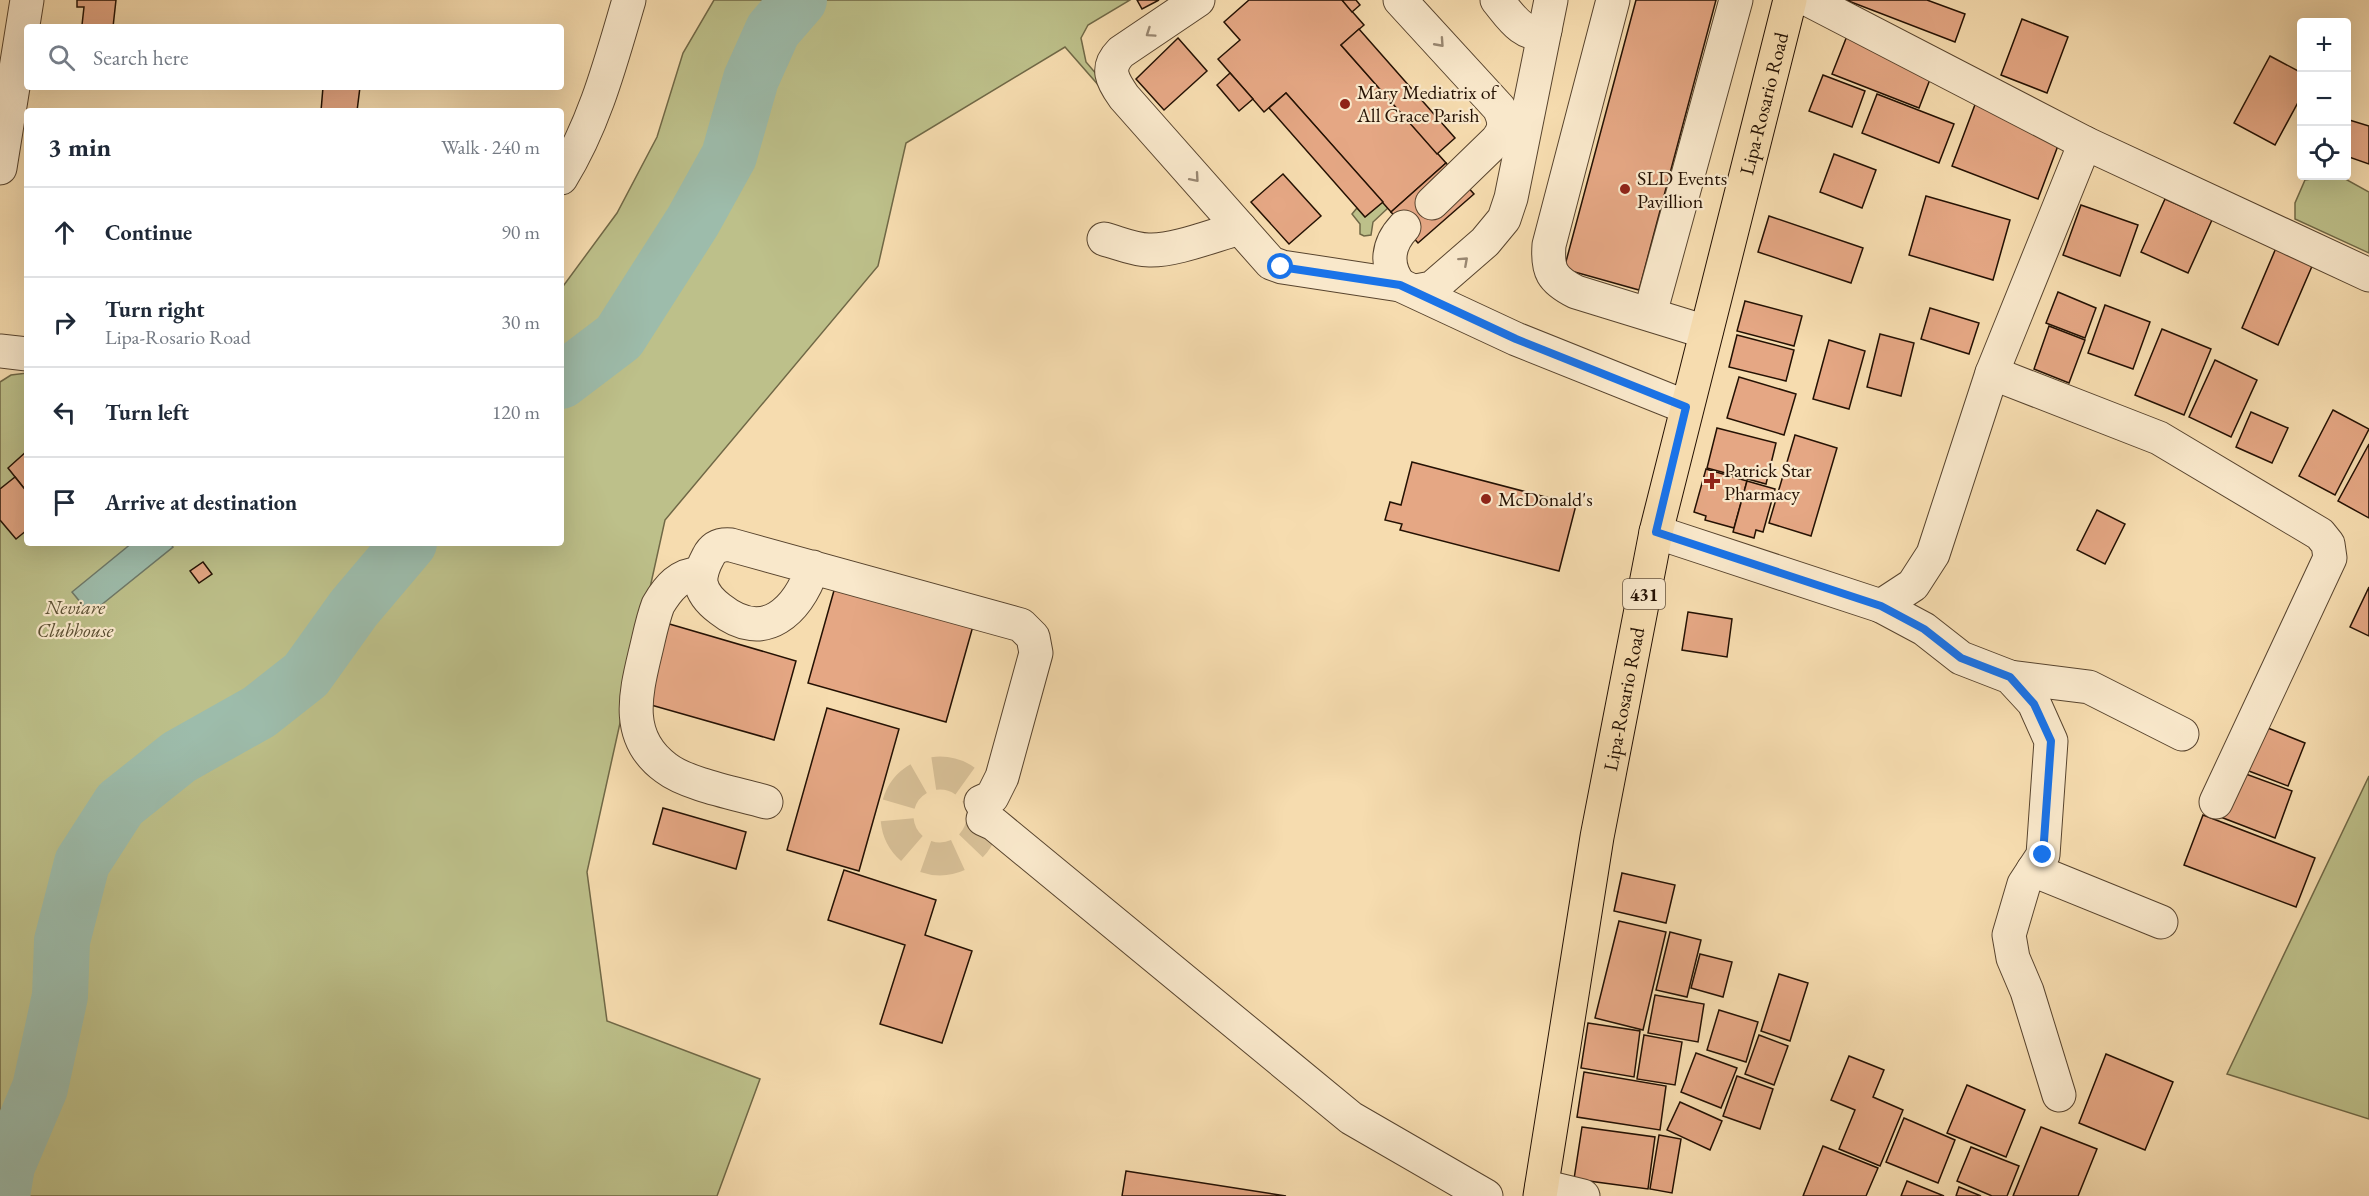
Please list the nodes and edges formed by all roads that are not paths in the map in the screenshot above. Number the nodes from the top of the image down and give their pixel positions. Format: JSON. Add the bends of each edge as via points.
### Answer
{"nodes":[{"id":1,"x":27,"y":0,"type":"edge"},
{"id":2,"x":629,"y":0,"type":"edge"},
{"id":3,"x":1198,"y":0,"type":"edge"},
{"id":4,"x":1400,"y":0,"type":"edge"},
{"id":5,"x":1497,"y":0,"type":"edge"},
{"id":6,"x":1613,"y":0,"type":"edge"},
{"id":7,"x":1736,"y":0,"type":"edge"},
{"id":8,"x":1790,"y":0,"type":"edge"},
{"id":9,"x":1809,"y":0,"type":"edge"},
{"id":10,"x":1548,"y":15,"type":"edge"},
{"id":11,"x":25,"y":24,"type":"edge"},
{"id":12,"x":24,"y":36,"type":"edge"},
{"id":13,"x":1513,"y":113,"type":"junction"},
{"id":14,"x":16,"y":131,"type":"edge"},
{"id":15,"x":2085,"y":143,"type":"junction"},
{"id":16,"x":0,"y":168,"type":"edge"},
{"id":17,"x":564,"y":172,"type":"edge"},
{"id":18,"x":1462,"y":177,"type":"junction"},
{"id":19,"x":1432,"y":203,"type":"dead end"},
{"id":20,"x":1506,"y":212,"type":"junction"},
{"id":21,"x":1404,"y":227,"type":"dead end"},
{"id":22,"x":1240,"y":228,"type":"junction"},
{"id":23,"x":1104,"y":239,"type":"dead end"},
{"id":24,"x":2369,"y":275,"type":"edge"},
{"id":25,"x":1408,"y":288,"type":"junction"},
{"id":26,"x":1650,"y":314,"type":"junction"},
{"id":27,"x":1706,"y":332,"type":"junction"},
{"id":28,"x":0,"y":351,"type":"edge"},
{"id":29,"x":24,"y":354,"type":"edge"},
{"id":30,"x":1992,"y":372,"type":"junction"},
{"id":31,"x":1686,"y":407,"type":"junction"},
{"id":32,"x":1656,"y":532,"type":"junction"},
{"id":33,"x":813,"y":567,"type":"junction"},
{"id":34,"x":701,"y":574,"type":"junction"},
{"id":35,"x":1881,"y":606,"type":"junction"},
{"id":36,"x":2010,"y":677,"type":"junction"},
{"id":37,"x":2182,"y":734,"type":"dead end"},
{"id":38,"x":766,"y":802,"type":"dead end"},
{"id":39,"x":2216,"y":802,"type":"dead end"},
{"id":40,"x":2033,"y":870,"type":"junction"},
{"id":41,"x":2161,"y":922,"type":"dead end"},
{"id":42,"x":2059,"y":1095,"type":"dead end"},
{"id":43,"x":1541,"y":1191,"type":"edge"},
{"id":44,"x":1486,"y":1196,"type":"edge"},
{"id":45,"x":1583,"y":1196,"type":"edge"}],
"edges":[{"from":1,"to":11,"type":"street"},
{"from":2,"to":17,"type":"street","via":[[587,130]]},
{"from":3,"to":22,"type":"street","one_way":true,"via":[[1121,52],[1113,60],[1111,70],[1124,97]]},
{"from":4,"to":13,"type":"street","one_way":true},
{"from":5,"to":10,"type":"street","via":[[1524,29],[1536,33]]},
{"from":6,"to":26,"type":"street","via":[[1549,245],[1548,263],[1561,284],[1576,292]]},
{"from":7,"to":26,"type":"street"},
{"from":8,"to":27,"type":"main road","name":"Lipa-Rosario Road","number":"431"},
{"from":9,"to":15,"type":"street"},
{"from":10,"to":13,"type":"street"},
{"from":12,"to":14,"type":"street"},
{"from":13,"to":18,"type":"street","via":[[1505,121],[1502,135]]},
{"from":13,"to":20,"type":"street","via":[[1511,198]]},
{"from":14,"to":16,"type":"street"},
{"from":15,"to":24,"type":"street"},
{"from":15,"to":30,"type":"street"},
{"from":18,"to":19,"type":"street"},
{"from":18,"to":20,"type":"street","via":[[1484,177],[1493,184],[1505,202]]},
{"from":25,"to":20,"type":"street","one_way":true,"via":[[1432,288],[1441,282],[1497,230]]},
{"from":21,"to":25,"type":"street","via":[[1389,250],[1390,268]]},
{"from":22,"to":23,"type":"street","via":[[1150,250]]},
{"from":22,"to":25,"type":"street","via":[[1271,263],[1281,267]]},
{"from":25,"to":31,"type":"street","via":[[1516,339]]},
{"from":26,"to":27,"type":"street"},
{"from":27,"to":31,"type":"main road","name":"Lipa-Rosario Road","number":"431"},
{"from":28,"to":29,"type":"street"},
{"from":30,"to":35,"type":"street","via":[[1934,554],[1913,585]]},
{"from":30,"to":39,"type":"street","via":[[2159,438],[2320,534],[2328,544],[2330,558]]},
{"from":31,"to":32,"type":"main road","name":"Lipa-Rosario Road","number":"431"},
{"from":32,"to":35,"type":"street"},
{"from":32,"to":43,"type":"main road","name":"Lipa-Rosario Road","number":"431","via":[[1597,837]]},
{"from":33,"to":34,"type":"street","via":[[722,544],[711,552]]},
{"from":33,"to":34,"type":"street","via":[[794,604],[762,624],[735,619],[714,604],[701,584]]},
{"from":33,"to":44,"type":"street","via":[[1022,625],[1033,638],[1036,653],[1002,777],[982,810],[994,824],[1351,1118]]},
{"from":34,"to":38,"type":"street","via":[[683,576],[658,605],[636,694],[637,722],[647,747],[666,769]]},
{"from":35,"to":36,"type":"street","via":[[1924,629],[1961,658]]},
{"from":36,"to":37,"type":"street","via":[[2089,687]]},
{"from":36,"to":40,"type":"street","via":[[2034,704],[2051,741],[2043,855]]},
{"from":40,"to":41,"type":"street"},
{"from":40,"to":42,"type":"street","via":[[2024,884],[2009,935],[2013,958]]},
{"from":43,"to":45,"type":"street"}]}
